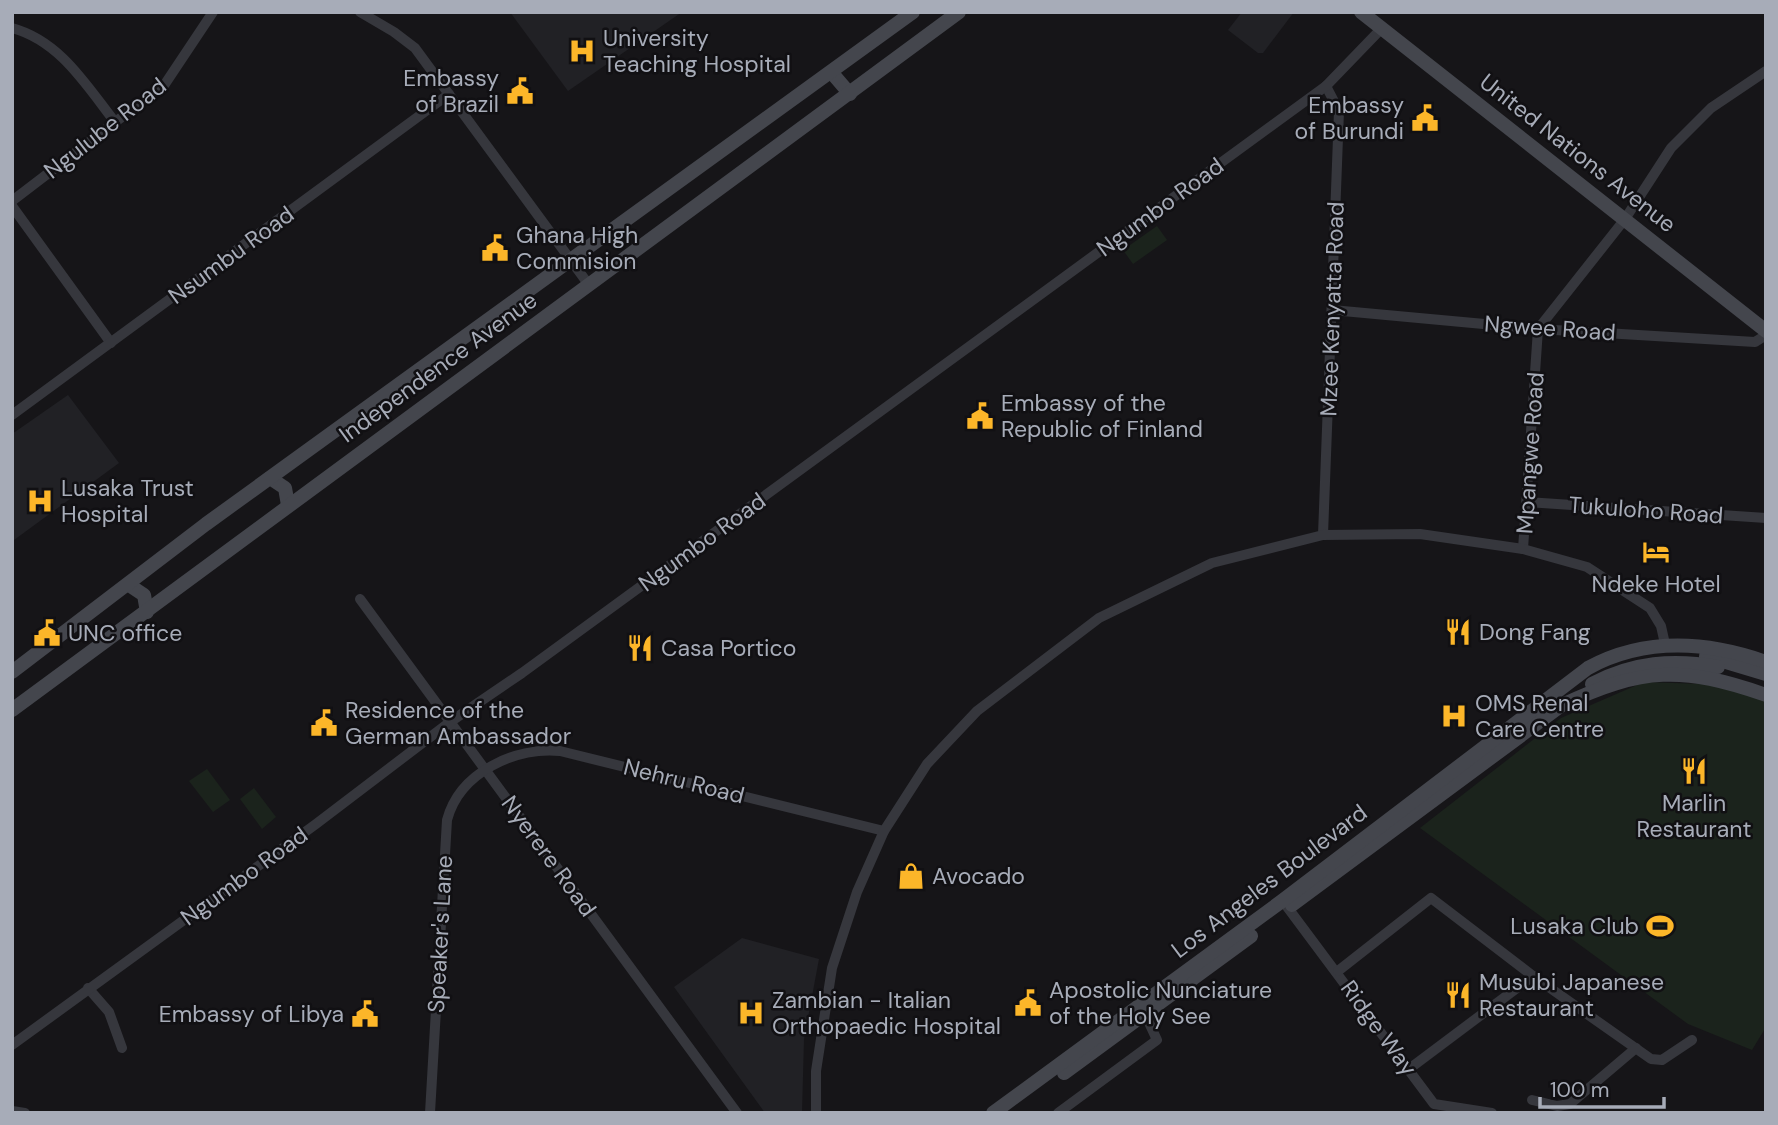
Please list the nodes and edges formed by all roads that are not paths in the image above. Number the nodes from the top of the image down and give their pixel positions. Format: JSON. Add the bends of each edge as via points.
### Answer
{"nodes":[{"id":1,"x":213,"y":12,"type":"edge"},
{"id":2,"x":360,"y":12,"type":"edge"},
{"id":3,"x":913,"y":12,"type":"edge"},
{"id":4,"x":959,"y":12,"type":"edge"},
{"id":5,"x":1361,"y":12,"type":"edge"},
{"id":6,"x":12,"y":28,"type":"edge"},
{"id":7,"x":1382,"y":28,"type":"junction"},
{"id":8,"x":1766,"y":71,"type":"edge"},
{"id":9,"x":831,"y":73,"type":"junction"},
{"id":10,"x":1326,"y":86,"type":"junction"},
{"id":11,"x":449,"y":94,"type":"junction"},
{"id":12,"x":850,"y":94,"type":"junction"},
{"id":13,"x":115,"y":122,"type":"junction"},
{"id":14,"x":12,"y":201,"type":"edge"},
{"id":15,"x":12,"y":206,"type":"edge"},
{"id":16,"x":1625,"y":219,"type":"junction"},
{"id":17,"x":572,"y":261,"type":"junction"},
{"id":18,"x":589,"y":285,"type":"junction"},
{"id":19,"x":1332,"y":310,"type":"junction"},
{"id":20,"x":1538,"y":329,"type":"junction"},
{"id":21,"x":1766,"y":333,"type":"edge"},
{"id":22,"x":111,"y":342,"type":"junction"},
{"id":23,"x":12,"y":415,"type":"edge"},
{"id":24,"x":276,"y":474,"type":"junction"},
{"id":25,"x":293,"y":501,"type":"junction"},
{"id":26,"x":1527,"y":502,"type":"junction"},
{"id":27,"x":1766,"y":518,"type":"edge"},
{"id":28,"x":1323,"y":535,"type":"junction"},
{"id":29,"x":1523,"y":549,"type":"junction"},
{"id":30,"x":135,"y":581,"type":"junction"},
{"id":31,"x":360,"y":598,"type":"dead end"},
{"id":32,"x":153,"y":608,"type":"junction"},
{"id":33,"x":1665,"y":644,"type":"junction"},
{"id":34,"x":1766,"y":662,"type":"edge"},
{"id":35,"x":12,"y":672,"type":"edge"},
{"id":36,"x":1766,"y":674,"type":"edge"},
{"id":37,"x":1569,"y":683,"type":"junction"},
{"id":38,"x":1766,"y":683,"type":"edge"},
{"id":39,"x":1766,"y":695,"type":"edge"},
{"id":40,"x":1574,"y":699,"type":"junction"},
{"id":41,"x":12,"y":710,"type":"edge"},
{"id":42,"x":450,"y":722,"type":"junction"},
{"id":43,"x":486,"y":771,"type":"junction"},
{"id":44,"x":884,"y":831,"type":"junction"},
{"id":45,"x":1285,"y":904,"type":"junction"},
{"id":46,"x":1338,"y":971,"type":"junction"},
{"id":47,"x":1533,"y":976,"type":"junction"},
{"id":48,"x":88,"y":988,"type":"junction"},
{"id":49,"x":1145,"y":1014,"type":"junction"},
{"id":50,"x":1692,"y":1040,"type":"dead end"},
{"id":51,"x":12,"y":1045,"type":"edge"},
{"id":52,"x":122,"y":1048,"type":"dead end"},
{"id":53,"x":1636,"y":1048,"type":"junction"},
{"id":54,"x":1409,"y":1069,"type":"junction"},
{"id":55,"x":1532,"y":1100,"type":"dead end"},
{"id":56,"x":1433,"y":1108,"type":"edge"},
{"id":57,"x":12,"y":1111,"type":"edge"},
{"id":58,"x":25,"y":1113,"type":"edge"},
{"id":59,"x":430,"y":1113,"type":"edge"},
{"id":60,"x":737,"y":1113,"type":"edge"},
{"id":61,"x":816,"y":1113,"type":"edge"},
{"id":62,"x":993,"y":1113,"type":"edge"},
{"id":63,"x":1009,"y":1113,"type":"edge"},
{"id":64,"x":1058,"y":1113,"type":"edge"},
{"id":65,"x":1492,"y":1113,"type":"edge"}],
"edges":[{"from":1,"to":13,"type":"street","name":"Ngulube Road","via":[[164,84]]},
{"from":2,"to":11,"type":"street","via":[[405,39]]},
{"from":3,"to":9,"type":"main road","name":"Independence Avenue"},
{"from":4,"to":12,"type":"main road","name":"Independence Avenue"},
{"from":5,"to":7,"type":"main road","name":"United Nations Avenue"},
{"from":6,"to":13,"type":"street","via":[[37,38],[63,57]]},
{"from":7,"to":10,"type":"street","name":"Ngumbo Road"},
{"from":7,"to":16,"type":"main road","name":"United Nations Avenue"},
{"from":8,"to":16,"type":"street","via":[[1689,128]]},
{"from":9,"to":12,"type":"main road"},
{"from":9,"to":17,"type":"main road","name":"Independence Avenue"},
{"from":10,"to":19,"type":"street","name":"Mzee Kenyatta Road","via":[[1339,110]]},
{"from":10,"to":42,"type":"street","name":"Ngumbo Road"},
{"from":11,"to":17,"type":"street"},
{"from":11,"to":22,"type":"street","name":"Nsumbu Road"},
{"from":12,"to":18,"type":"main road","name":"Independence Avenue"},
{"from":13,"to":14,"type":"street","name":"Ngulube Road"},
{"from":15,"to":22,"type":"street"},
{"from":16,"to":20,"type":"street"},
{"from":16,"to":21,"type":"main road","name":"United Nations Avenue"},
{"from":17,"to":18,"type":"street"},
{"from":17,"to":24,"type":"main road","name":"Independence Avenue"},
{"from":18,"to":25,"type":"main road","name":"Independence Avenue"},
{"from":19,"to":20,"type":"street","name":"Ngwee Road"},
{"from":19,"to":28,"type":"street","name":"Mzee Kenyatta Road"},
{"from":20,"to":21,"type":"street","name":"Ngwee Road","via":[[1755,342]]},
{"from":20,"to":26,"type":"street","name":"Mpangwe Road"},
{"from":22,"to":23,"type":"street","name":"Nsumbu Road"},
{"from":24,"to":25,"type":"main road"},
{"from":24,"to":30,"type":"main road","name":"Independence Avenue"},
{"from":25,"to":32,"type":"main road","name":"Independence Avenue"},
{"from":26,"to":27,"type":"street","name":"Tukuloho Road"},
{"from":26,"to":29,"type":"street","name":"Mpangwe Road"},
{"from":28,"to":29,"type":"street","via":[[1420,534]]},
{"from":28,"to":44,"type":"street","via":[[1212,563],[1099,618],[977,711],[927,764]]},
{"from":29,"to":33,"type":"street","via":[[1587,567],[1635,595],[1650,608]]},
{"from":30,"to":32,"type":"main road"},
{"from":30,"to":35,"type":"main road","name":"Independence Avenue"},
{"from":31,"to":42,"type":"street","name":"Nyerere Road"},
{"from":32,"to":41,"type":"main road","name":"Independence Avenue"},
{"from":33,"to":34,"type":"main road","name":"Los Angeles Boulevard","via":[[1725,650]]},
{"from":33,"to":37,"type":"main road","name":"Los Angeles Boulevard","via":[[1610,656]]},
{"from":36,"to":37,"type":"main road","name":"Los Angeles Boulevard","via":[[1681,652],[1637,658]]},
{"from":37,"to":45,"type":"main road","name":"Los Angeles Boulevard"},
{"from":38,"to":40,"type":"main road","name":"Los Angeles Boulevard","via":[[1719,667],[1681,661],[1609,675]]},
{"from":39,"to":40,"type":"main road","name":"Los Angeles Boulevard","via":[[1706,676],[1663,673],[1631,678]]},
{"from":40,"to":45,"type":"main road","name":"Los Angeles Boulevard"},
{"from":42,"to":43,"type":"street","name":"Nyerere Road"},
{"from":42,"to":48,"type":"street","name":"Ngumbo Road"},
{"from":43,"to":44,"type":"street","name":"Nehru Road","via":[[524,752],[560,751]]},
{"from":43,"to":59,"type":"street","name":"Speaker's Lane","via":[[458,795],[447,820]]},
{"from":43,"to":60,"type":"street","name":"Nyerere Road"},
{"from":44,"to":61,"type":"street","via":[[857,892],[832,968],[816,1071]]},
{"from":45,"to":46,"type":"street","name":"Ridge Way"},
{"from":45,"to":49,"type":"main road","name":"Los Angeles Boulevard"},
{"from":45,"to":62,"type":"main road","name":"Los Angeles Boulevard"},
{"from":46,"to":47,"type":"street","via":[[1431,898]]},
{"from":46,"to":54,"type":"street","name":"Ridge Way"},
{"from":47,"to":53,"type":"street"},
{"from":47,"to":54,"type":"street"},
{"from":48,"to":51,"type":"street","name":"Ngumbo Road"},
{"from":48,"to":52,"type":"street","via":[[109,1012]]},
{"from":49,"to":63,"type":"main road","name":"Los Angeles Boulevard"},
{"from":49,"to":64,"type":"street","via":[[1157,1040]]},
{"from":50,"to":53,"type":"street","via":[[1662,1060],[1651,1059]]},
{"from":53,"to":55,"type":"street","via":[[1570,1104]]},
{"from":54,"to":56,"type":"street","name":"Ridge Way"},
{"from":56,"to":65,"type":"street","name":"Ridge Way"},
{"from":57,"to":58,"type":"street"}]}
